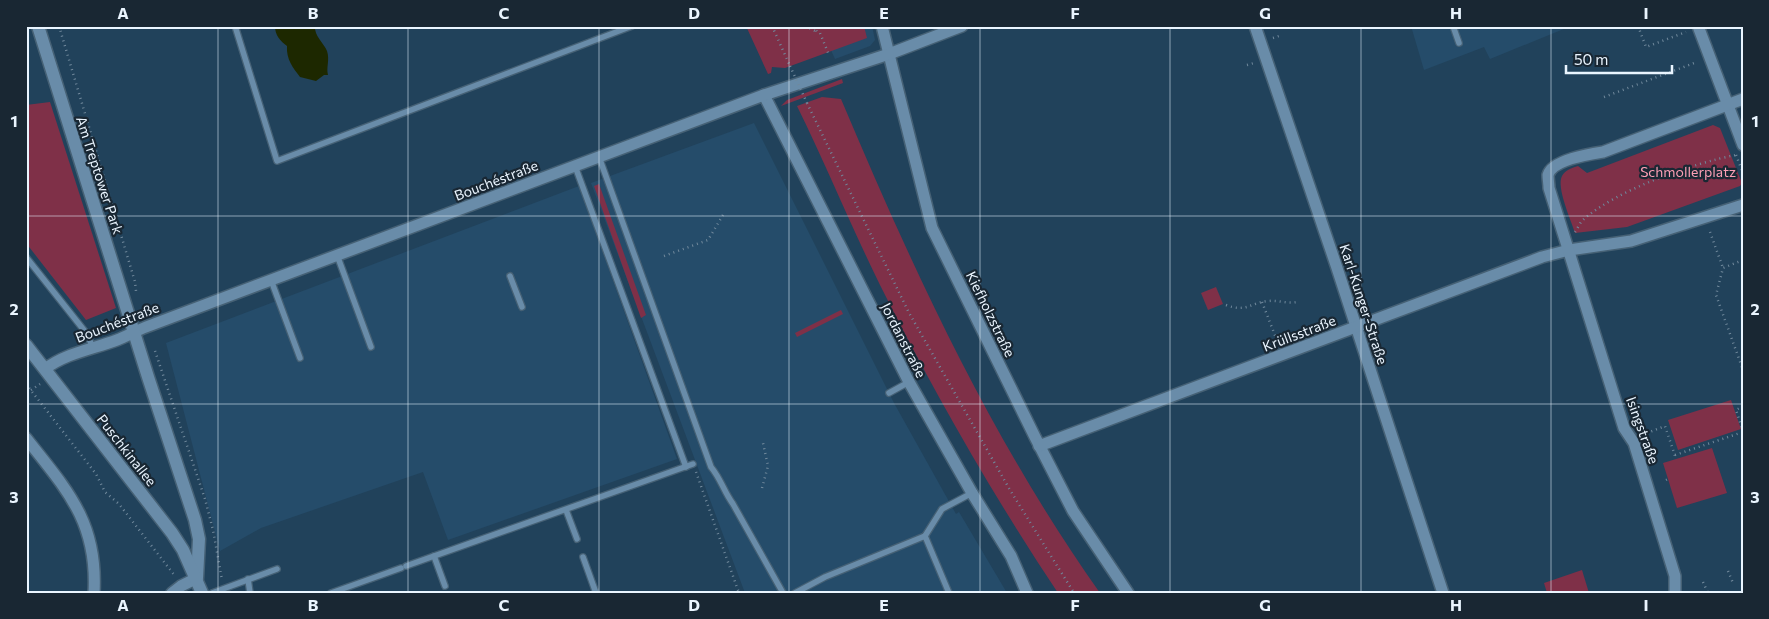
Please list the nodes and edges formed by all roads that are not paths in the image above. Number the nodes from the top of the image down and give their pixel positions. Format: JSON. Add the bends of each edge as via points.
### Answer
{"nodes":[{"id":1,"x":38,"y":26,"type":"edge"},
{"id":2,"x":235,"y":26,"type":"edge"},
{"id":3,"x":632,"y":26,"type":"edge"},
{"id":4,"x":882,"y":26,"type":"edge"},
{"id":5,"x":962,"y":26,"type":"edge"},
{"id":6,"x":1255,"y":26,"type":"edge"},
{"id":7,"x":1453,"y":26,"type":"edge"},
{"id":8,"x":1698,"y":26,"type":"edge"},
{"id":9,"x":1459,"y":43,"type":"dead end"},
{"id":10,"x":889,"y":54,"type":"junction"},
{"id":11,"x":764,"y":95,"type":"junction"},
{"id":12,"x":1743,"y":99,"type":"edge"},
{"id":13,"x":1728,"y":104,"type":"junction"},
{"id":14,"x":1743,"y":145,"type":"edge"},
{"id":15,"x":599,"y":157,"type":"junction"},
{"id":16,"x":575,"y":166,"type":"junction"},
{"id":17,"x":1743,"y":205,"type":"edge"},
{"id":18,"x":1569,"y":250,"type":"junction"},
{"id":19,"x":337,"y":256,"type":"junction"},
{"id":20,"x":26,"y":257,"type":"edge"},
{"id":21,"x":510,"y":276,"type":"dead end"},
{"id":22,"x":271,"y":280,"type":"junction"},
{"id":23,"x":522,"y":307,"type":"dead end"},
{"id":24,"x":1356,"y":328,"type":"junction"},
{"id":25,"x":134,"y":332,"type":"junction"},
{"id":26,"x":26,"y":345,"type":"edge"},
{"id":27,"x":371,"y":347,"type":"dead end"},
{"id":28,"x":93,"y":348,"type":"junction"},
{"id":29,"x":300,"y":358,"type":"dead end"},
{"id":30,"x":45,"y":369,"type":"junction"},
{"id":31,"x":909,"y":382,"type":"junction"},
{"id":32,"x":889,"y":393,"type":"dead end"},
{"id":33,"x":26,"y":438,"type":"edge"},
{"id":34,"x":1040,"y":446,"type":"junction"},
{"id":35,"x":693,"y":464,"type":"dead end"},
{"id":36,"x":686,"y":467,"type":"junction"},
{"id":37,"x":972,"y":492,"type":"junction"},
{"id":38,"x":566,"y":510,"type":"junction"},
{"id":39,"x":925,"y":536,"type":"junction"},
{"id":40,"x":577,"y":539,"type":"dead end"},
{"id":41,"x":434,"y":556,"type":"junction"},
{"id":42,"x":583,"y":557,"type":"dead end"},
{"id":43,"x":276,"y":569,"type":"dead end"},
{"id":44,"x":197,"y":578,"type":"junction"},
{"id":45,"x":248,"y":579,"type":"junction"},
{"id":46,"x":445,"y":586,"type":"dead end"},
{"id":47,"x":94,"y":593,"type":"edge"},
{"id":48,"x":172,"y":593,"type":"edge"},
{"id":49,"x":202,"y":593,"type":"edge"},
{"id":50,"x":212,"y":593,"type":"edge"},
{"id":51,"x":250,"y":593,"type":"edge"},
{"id":52,"x":331,"y":593,"type":"edge"},
{"id":53,"x":596,"y":593,"type":"edge"},
{"id":54,"x":783,"y":593,"type":"edge"},
{"id":55,"x":795,"y":593,"type":"edge"},
{"id":56,"x":950,"y":593,"type":"edge"},
{"id":57,"x":1027,"y":593,"type":"edge"},
{"id":58,"x":1128,"y":593,"type":"edge"},
{"id":59,"x":1443,"y":593,"type":"edge"},
{"id":60,"x":1675,"y":593,"type":"edge"}],
"edges":[{"from":1,"to":25,"type":"main road","name":"Am Treptower Park"},
{"from":2,"to":3,"type":"lane","via":[[277,161]]},
{"from":4,"to":10,"type":"street","name":"Kiefholzstraße"},
{"from":5,"to":10,"type":"street","name":"Bouchéstraße"},
{"from":6,"to":24,"type":"street","name":"Karl-Kunger-Straße"},
{"from":7,"to":9,"type":"lane"},
{"from":8,"to":13,"type":"street"},
{"from":10,"to":11,"type":"street","name":"Bouchéstraße"},
{"from":10,"to":34,"type":"street","name":"Kiefholzstraße","via":[[932,228]]},
{"from":11,"to":15,"type":"street","name":"Bouchéstraße"},
{"from":11,"to":31,"type":"street","name":"Jordanstraße"},
{"from":12,"to":13,"type":"street"},
{"from":13,"to":14,"type":"street"},
{"from":13,"to":18,"type":"street","via":[[1553,168],[1548,174],[1549,188]]},
{"from":15,"to":16,"type":"street","name":"Bouchéstraße"},
{"from":15,"to":54,"type":"lane","via":[[711,467]]},
{"from":16,"to":19,"type":"street","name":"Bouchéstraße"},
{"from":16,"to":36,"type":"lane"},
{"from":17,"to":18,"type":"street","via":[[1631,241]]},
{"from":18,"to":24,"type":"street","name":"Krüllsstraße","via":[[1457,288]]},
{"from":18,"to":60,"type":"street","name":"Isingstraße","via":[[1624,428],[1634,443],[1675,576]]},
{"from":19,"to":22,"type":"street","name":"Bouchéstraße"},
{"from":19,"to":27,"type":"lane"},
{"from":20,"to":28,"type":"lane","via":[[87,334]]},
{"from":21,"to":23,"type":"lane"},
{"from":22,"to":25,"type":"street","name":"Bouchéstraße"},
{"from":22,"to":29,"type":"lane"},
{"from":24,"to":34,"type":"street","name":"Krüllsstraße"},
{"from":24,"to":59,"type":"street","name":"Karl-Kunger-Straße"},
{"from":25,"to":28,"type":"street","name":"Bouchéstraße"},
{"from":25,"to":44,"type":"main road","name":"Puschkinallee","via":[[195,520],[199,539]]},
{"from":26,"to":30,"type":"main road","name":"Puschkinallee"},
{"from":28,"to":30,"type":"street","name":"Bouchéstraße"},
{"from":30,"to":44,"type":"main road","name":"Puschkinallee","via":[[172,533]]},
{"from":31,"to":32,"type":"lane"},
{"from":31,"to":37,"type":"street","name":"Jordanstraße"},
{"from":33,"to":47,"type":"street","via":[[74,500],[81,514],[94,560]]},
{"from":34,"to":58,"type":"street","name":"Kiefholzstraße","via":[[1073,510]]},
{"from":35,"to":36,"type":"lane"},
{"from":36,"to":38,"type":"lane"},
{"from":37,"to":39,"type":"lane","via":[[942,509]]},
{"from":37,"to":57,"type":"street","name":"Jordanstraße","via":[[1011,556]]},
{"from":38,"to":40,"type":"lane"},
{"from":38,"to":41,"type":"lane"},
{"from":39,"to":55,"type":"lane","via":[[825,577]]},
{"from":39,"to":56,"type":"lane"},
{"from":41,"to":46,"type":"lane"},
{"from":41,"to":52,"type":"lane"},
{"from":42,"to":53,"type":"lane"},
{"from":43,"to":45,"type":"lane"},
{"from":44,"to":48,"type":"street"},
{"from":44,"to":49,"type":"main road","name":"Puschkinallee"},
{"from":45,"to":50,"type":"lane"},
{"from":45,"to":51,"type":"lane"}]}
